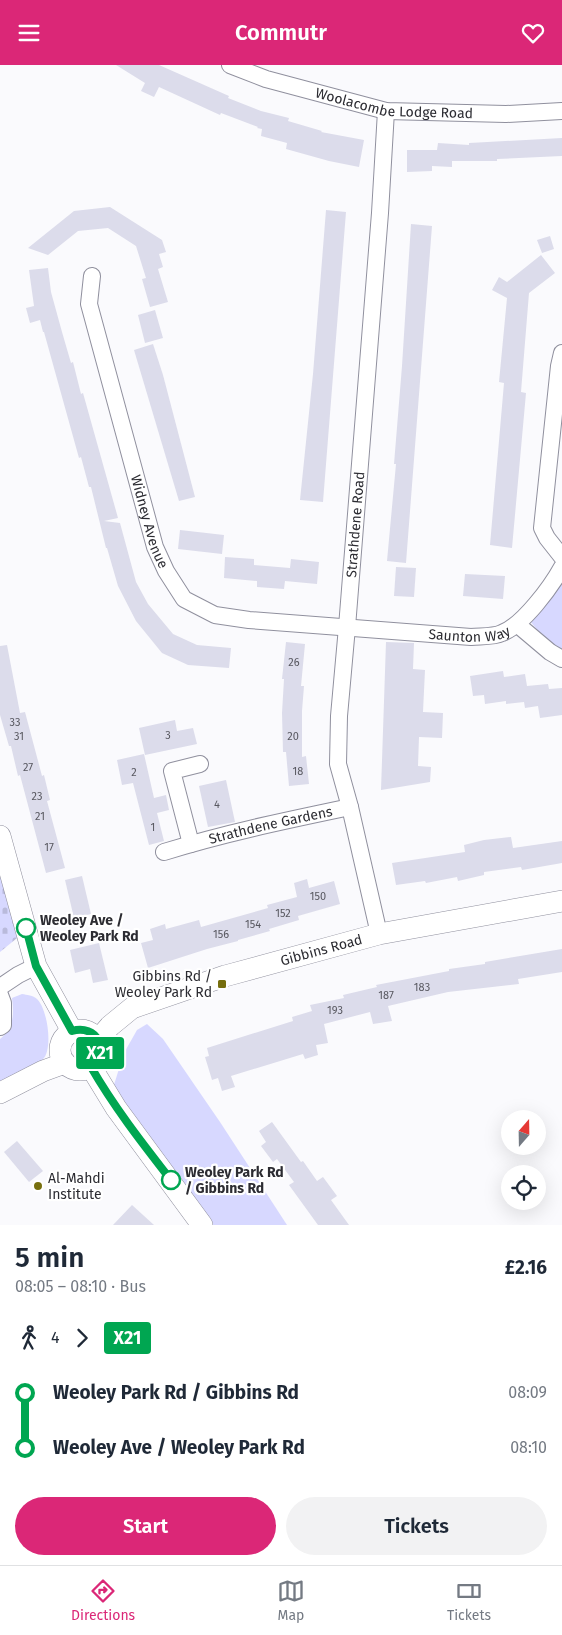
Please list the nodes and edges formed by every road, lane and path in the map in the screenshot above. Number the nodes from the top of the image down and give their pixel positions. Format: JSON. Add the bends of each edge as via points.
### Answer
{"nodes":[{"id":1,"x":230,"y":65,"type":"edge"},
{"id":2,"x":386,"y":111,"type":"junction"},
{"id":3,"x":562,"y":111,"type":"edge"},
{"id":4,"x":92,"y":276,"type":"dead end"},
{"id":5,"x":562,"y":353,"type":"edge"},
{"id":6,"x":562,"y":557,"type":"edge"},
{"id":7,"x":562,"y":567,"type":"edge"},
{"id":8,"x":518,"y":625,"type":"junction"},
{"id":9,"x":347,"y":627,"type":"junction"},
{"id":10,"x":562,"y":659,"type":"edge"},
{"id":11,"x":200,"y":764,"type":"dead end"},
{"id":12,"x":350,"y":807,"type":"junction"},
{"id":13,"x":0,"y":836,"type":"edge"},
{"id":14,"x":191,"y":844,"type":"junction"},
{"id":15,"x":164,"y":853,"type":"dead end"},
{"id":16,"x":562,"y":901,"type":"edge"},
{"id":17,"x":380,"y":934,"type":"junction"},
{"id":18,"x":36,"y":966,"type":"junction"},
{"id":19,"x":0,"y":987,"type":"edge"},
{"id":20,"x":0,"y":995,"type":"edge"},
{"id":21,"x":0,"y":1027,"type":"edge"},
{"id":22,"x":72,"y":1031,"type":"junction"},
{"id":23,"x":98,"y":1040,"type":"junction"},
{"id":24,"x":65,"y":1063,"type":"junction"},
{"id":25,"x":91,"y":1067,"type":"junction"},
{"id":26,"x":0,"y":1093,"type":"edge"},
{"id":27,"x":198,"y":1224,"type":"edge"}],
"edges":[{"from":1,"to":2,"type":"street","name":"Woolacombe Lodge Road","via":[[266,79]]},
{"from":2,"to":3,"type":"street","name":"Woolacombe Lodge Road","via":[[506,114]]},
{"from":2,"to":9,"type":"street","name":"Strathdene Road"},
{"from":4,"to":9,"type":"street","name":"Widney Avenue","via":[[89,304],[155,547],[184,599],[215,615]]},
{"from":5,"to":6,"type":"street","via":[[542,528]]},
{"from":7,"to":8,"type":"street","name":"Saunton Way"},
{"from":8,"to":9,"type":"street","name":"Saunton Way","via":[[501,634],[471,637]]},
{"from":8,"to":10,"type":"street"},
{"from":9,"to":12,"type":"street","name":"Strathdene Road","via":[[338,765]]},
{"from":11,"to":14,"type":"street","name":"Strathdene Gardens","via":[[172,771]]},
{"from":12,"to":14,"type":"street","name":"Strathdene Gardens"},
{"from":12,"to":17,"type":"street","name":"Strathdene Road"},
{"from":13,"to":18,"type":"street"},
{"from":14,"to":15,"type":"street","name":"Strathdene Gardens"},
{"from":16,"to":17,"type":"street","name":"Gibbins Road"},
{"from":17,"to":23,"type":"street","name":"Gibbins Road","via":[[225,976],[132,1008]]},
{"from":18,"to":19,"type":"street"},
{"from":18,"to":22,"type":"street"},
{"from":20,"to":21,"type":"street","via":[[3,1003]]},
{"from":22,"to":23,"type":"street","via":[[90,1031]]},
{"from":22,"to":24,"type":"street","via":[[61,1045]]},
{"from":23,"to":25,"type":"street","via":[[101,1052]]},
{"from":24,"to":25,"type":"street","via":[[74,1069]]},
{"from":24,"to":26,"type":"street"},
{"from":25,"to":27,"type":"street"}]}
